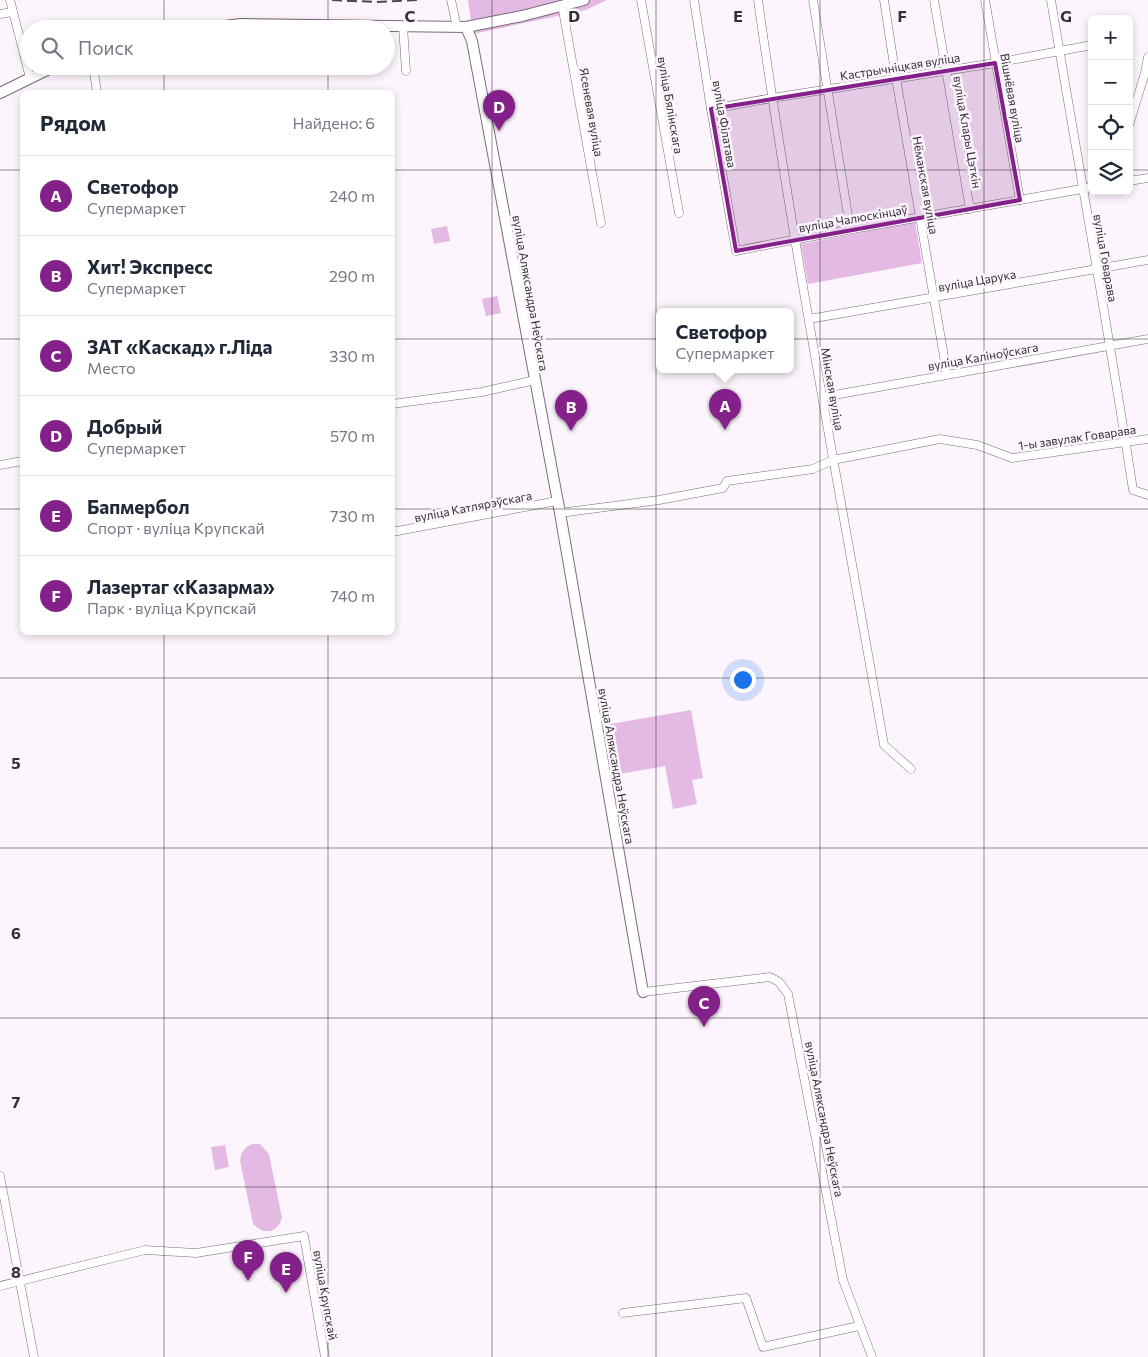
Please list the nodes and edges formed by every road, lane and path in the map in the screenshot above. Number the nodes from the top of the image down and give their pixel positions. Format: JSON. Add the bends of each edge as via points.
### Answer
{"nodes":[{"id":1,"x":10,"y":0,"type":"edge"},
{"id":2,"x":451,"y":0,"type":"edge"},
{"id":3,"x":584,"y":0,"type":"edge"},
{"id":4,"x":641,"y":0,"type":"edge"},
{"id":5,"x":694,"y":0,"type":"edge"},
{"id":6,"x":758,"y":0,"type":"edge"},
{"id":7,"x":813,"y":0,"type":"edge"},
{"id":8,"x":884,"y":0,"type":"edge"},
{"id":9,"x":934,"y":0,"type":"edge"},
{"id":10,"x":985,"y":0,"type":"edge"},
{"id":11,"x":1051,"y":0,"type":"edge"},
{"id":12,"x":562,"y":6,"type":"junction"},
{"id":13,"x":12,"y":12,"type":"junction"},
{"id":14,"x":0,"y":14,"type":"edge"},
{"id":15,"x":395,"y":26,"type":"edge"},
{"id":16,"x":403,"y":26,"type":"junction"},
{"id":17,"x":461,"y":27,"type":"junction"},
{"id":18,"x":20,"y":41,"type":"edge"},
{"id":19,"x":1088,"y":46,"type":"edge"},
{"id":20,"x":1059,"y":50,"type":"junction"},
{"id":21,"x":1148,"y":57,"type":"edge"},
{"id":22,"x":995,"y":63,"type":"junction"},
{"id":23,"x":946,"y":70,"type":"junction"},
{"id":24,"x":406,"y":71,"type":"dead end"},
{"id":25,"x":29,"y":75,"type":"edge"},
{"id":26,"x":36,"y":75,"type":"edge"},
{"id":27,"x":94,"y":75,"type":"edge"},
{"id":28,"x":30,"y":78,"type":"junction"},
{"id":29,"x":896,"y":78,"type":"junction"},
{"id":30,"x":97,"y":90,"type":"edge"},
{"id":31,"x":826,"y":90,"type":"junction"},
{"id":32,"x":0,"y":93,"type":"edge"},
{"id":33,"x":772,"y":98,"type":"junction"},
{"id":34,"x":711,"y":109,"type":"junction"},
{"id":35,"x":1133,"y":112,"type":"edge"},
{"id":36,"x":1148,"y":178,"type":"edge"},
{"id":37,"x":1133,"y":180,"type":"edge"},
{"id":38,"x":1088,"y":188,"type":"edge"},
{"id":39,"x":1082,"y":189,"type":"junction"},
{"id":40,"x":1020,"y":200,"type":"junction"},
{"id":41,"x":970,"y":209,"type":"junction"},
{"id":42,"x":679,"y":213,"type":"dead end"},
{"id":43,"x":920,"y":218,"type":"junction"},
{"id":44,"x":601,"y":223,"type":"dead end"},
{"id":45,"x":850,"y":228,"type":"junction"},
{"id":46,"x":796,"y":239,"type":"junction"},
{"id":47,"x":736,"y":251,"type":"joint"},
{"id":48,"x":1148,"y":260,"type":"edge"},
{"id":49,"x":1097,"y":269,"type":"junction"},
{"id":50,"x":934,"y":299,"type":"junction"},
{"id":51,"x":809,"y":319,"type":"junction"},
{"id":52,"x":1148,"y":340,"type":"edge"},
{"id":53,"x":1111,"y":346,"type":"junction"},
{"id":54,"x":947,"y":374,"type":"junction"},
{"id":55,"x":535,"y":380,"type":"junction"},
{"id":56,"x":823,"y":397,"type":"junction"},
{"id":57,"x":395,"y":404,"type":"edge"},
{"id":58,"x":1148,"y":439,"type":"edge"},
{"id":59,"x":1126,"y":442,"type":"junction"},
{"id":60,"x":833,"y":460,"type":"junction"},
{"id":61,"x":20,"y":461,"type":"edge"},
{"id":62,"x":0,"y":465,"type":"edge"},
{"id":63,"x":1148,"y":495,"type":"edge"},
{"id":64,"x":558,"y":501,"type":"junction"},
{"id":65,"x":560,"y":513,"type":"junction"},
{"id":66,"x":395,"y":531,"type":"edge"},
{"id":67,"x":911,"y":769,"type":"dead end"},
{"id":68,"x":643,"y":992,"type":"joint"},
{"id":69,"x":0,"y":1176,"type":"edge"},
{"id":70,"x":20,"y":1281,"type":"junction"},
{"id":71,"x":0,"y":1286,"type":"edge"},
{"id":72,"x":623,"y":1313,"type":"dead end"},
{"id":73,"x":859,"y":1326,"type":"junction"},
{"id":74,"x":34,"y":1357,"type":"edge"},
{"id":75,"x":325,"y":1357,"type":"edge"},
{"id":76,"x":872,"y":1357,"type":"edge"}],
"edges":[{"from":1,"to":13,"type":"street"},
{"from":2,"to":17,"type":"street","name":"вуліца Аляксандра Неўскага"},
{"from":3,"to":12,"type":"street"},
{"from":4,"to":42,"type":"street","name":"вуліца Бялінскага"},
{"from":5,"to":34,"type":"street","name":"вуліца Філатава"},
{"from":6,"to":33,"type":"street","name":"Мінская вуліца"},
{"from":7,"to":31,"type":"street"},
{"from":8,"to":29,"type":"street","name":"Нёманская вуліца"},
{"from":9,"to":23,"type":"street","name":"вуліца Клары Цэткін"},
{"from":10,"to":22,"type":"street","name":"Вішнёвая вуліца"},
{"from":11,"to":20,"type":"street","name":"вуліца Говарава"},
{"from":12,"to":17,"type":"street"},
{"from":12,"to":44,"type":"street","name":"Ясеневая вуліца"},
{"from":13,"to":14,"type":"street"},
{"from":13,"to":18,"type":"street"},
{"from":15,"to":16,"type":"street"},
{"from":16,"to":17,"type":"street"},
{"from":16,"to":24,"type":"street"},
{"from":17,"to":55,"type":"street","name":"вуліца Аляксандра Неўскага","via":[[472,41]]},
{"from":19,"to":20,"type":"street","name":"Кастрычніцкая вуліца"},
{"from":20,"to":22,"type":"street","name":"Кастрычніцкая вуліца"},
{"from":20,"to":39,"type":"street","name":"вуліца Говарава"},
{"from":21,"to":35,"type":"street"},
{"from":22,"to":23,"type":"street","name":"Кастрычніцкая вуліца"},
{"from":22,"to":40,"type":"street","name":"Вішнёвая вуліца"},
{"from":23,"to":29,"type":"street","name":"Кастрычніцкая вуліца"},
{"from":23,"to":41,"type":"street","name":"вуліца Клары Цэткін"},
{"from":25,"to":28,"type":"street"},
{"from":26,"to":28,"type":"street"},
{"from":27,"to":30,"type":"street"},
{"from":28,"to":32,"type":"street"},
{"from":29,"to":31,"type":"street","name":"Кастрычніцкая вуліца"},
{"from":29,"to":43,"type":"street","name":"Нёманская вуліца"},
{"from":31,"to":33,"type":"street","name":"Кастрычніцкая вуліца"},
{"from":31,"to":45,"type":"street"},
{"from":33,"to":34,"type":"street","name":"Кастрычніцкая вуліца"},
{"from":33,"to":46,"type":"street","name":"Мінская вуліца"},
{"from":34,"to":47,"type":"street","name":"вуліца Філатава"},
{"from":36,"to":37,"type":"street"},
{"from":38,"to":39,"type":"street","name":"вуліца Чалюскінцаў"},
{"from":39,"to":40,"type":"street","name":"вуліца Чалюскінцаў"},
{"from":39,"to":49,"type":"street","name":"вуліца Говарава"},
{"from":40,"to":41,"type":"street","name":"вуліца Чалюскінцаў"},
{"from":41,"to":43,"type":"street","name":"вуліца Чалюскінцаў"},
{"from":43,"to":45,"type":"street","name":"вуліца Чалюскінцаў"},
{"from":43,"to":50,"type":"street","name":"Нёманская вуліца"},
{"from":45,"to":46,"type":"street","name":"вуліца Чалюскінцаў"},
{"from":46,"to":47,"type":"street","name":"вуліца Чалюскінцаў"},
{"from":46,"to":51,"type":"street","name":"Мінская вуліца"},
{"from":48,"to":49,"type":"street","name":"вуліца Царука"},
{"from":49,"to":50,"type":"street","name":"вуліца Царука"},
{"from":49,"to":53,"type":"street","name":"вуліца Говарава"},
{"from":50,"to":51,"type":"street","name":"вуліца Царука"},
{"from":50,"to":54,"type":"street","name":"Нёманская вуліца"},
{"from":51,"to":56,"type":"street","name":"Мінская вуліца"},
{"from":52,"to":53,"type":"street","name":"вуліца Каліноўскага"},
{"from":53,"to":54,"type":"street","name":"вуліца Каліноўскага"},
{"from":53,"to":59,"type":"street","name":"вуліца Говарава"},
{"from":54,"to":56,"type":"street","name":"вуліца Каліноўскага"},
{"from":55,"to":57,"type":"street","via":[[482,392]]},
{"from":55,"to":64,"type":"street","name":"вуліца Аляксандра Неўскага"},
{"from":56,"to":60,"type":"street","name":"Мінская вуліца"},
{"from":58,"to":59,"type":"street","name":"1-ы завулак Говарава"},
{"from":59,"to":60,"type":"street","name":"1-ы завулак Говарава","via":[[1012,458],[977,445],[940,439]]},
{"from":59,"to":63,"type":"street","name":"вуліца Говарава","via":[[1133,490]]},
{"from":60,"to":65,"type":"street","name":"1-ы завулак Говарава","via":[[813,469],[727,481],[723,488]]},
{"from":60,"to":67,"type":"street","name":"Мінская вуліца","via":[[884,746]]},
{"from":61,"to":62,"type":"street"},
{"from":64,"to":65,"type":"street","name":"вуліца Аляксандра Неўскага"},
{"from":64,"to":66,"type":"street","name":"вуліца Катлярэўскага"},
{"from":65,"to":68,"type":"street","name":"вуліца Аляксандра Неўскага"},
{"from":68,"to":73,"type":"street","name":"вуліца Аляксандра Неўскага","via":[[770,977],[779,982],[788,994],[842,1280]]},
{"from":69,"to":70,"type":"street"},
{"from":70,"to":71,"type":"street"},
{"from":70,"to":74,"type":"street"},
{"from":70,"to":75,"type":"street","name":"вуліца Крупскай","via":[[145,1250],[196,1253],[304,1236]]},
{"from":72,"to":73,"type":"street","via":[[746,1298],[763,1347]]},
{"from":73,"to":76,"type":"street","name":"вуліца Аляксандра Неўскага"}]}
